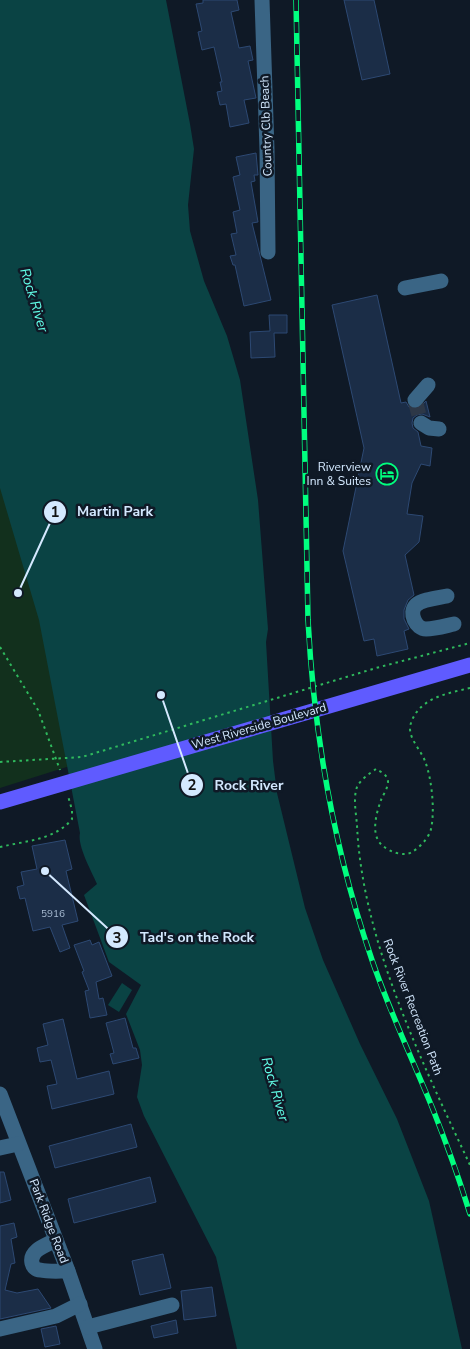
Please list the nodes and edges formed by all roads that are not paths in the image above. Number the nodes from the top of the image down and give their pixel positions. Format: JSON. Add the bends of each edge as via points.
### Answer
{"nodes":[{"id":1,"x":262,"y":0,"type":"edge"},
{"id":2,"x":268,"y":252,"type":"dead end"},
{"id":3,"x":441,"y":281,"type":"dead end"},
{"id":4,"x":405,"y":288,"type":"dead end"},
{"id":5,"x":428,"y":385,"type":"dead end"},
{"id":6,"x":415,"y":400,"type":"dead end"},
{"id":7,"x":421,"y":423,"type":"dead end"},
{"id":8,"x":439,"y":429,"type":"dead end"},
{"id":9,"x":447,"y":596,"type":"dead end"},
{"id":10,"x":454,"y":624,"type":"dead end"},
{"id":11,"x":470,"y":665,"type":"edge"},
{"id":12,"x":0,"y":802,"type":"edge"},
{"id":13,"x":0,"y":1094,"type":"edge"},
{"id":14,"x":18,"y":1144,"type":"junction"},
{"id":15,"x":0,"y":1148,"type":"edge"},
{"id":16,"x":56,"y":1240,"type":"junction"},
{"id":17,"x":68,"y":1271,"type":"junction"},
{"id":18,"x":80,"y":1304,"type":"junction"},
{"id":19,"x":172,"y":1305,"type":"dead end"},
{"id":20,"x":88,"y":1327,"type":"junction"},
{"id":21,"x":0,"y":1329,"type":"edge"},
{"id":22,"x":95,"y":1349,"type":"edge"}],
"edges":[{"from":1,"to":2,"type":"street","name":"Country Clb Beach"},
{"from":3,"to":4,"type":"street"},
{"from":5,"to":6,"type":"street"},
{"from":7,"to":8,"type":"street"},
{"from":9,"to":10,"type":"street","via":[[417,605],[413,619],[425,629]]},
{"from":11,"to":12,"type":"main road","name":"West Riverside Boulevard"},
{"from":13,"to":14,"type":"street","name":"Park Ridge Road"},
{"from":14,"to":15,"type":"street"},
{"from":14,"to":16,"type":"street","name":"Park Ridge Road"},
{"from":16,"to":17,"type":"street","name":"Park Ridge Road"},
{"from":16,"to":17,"type":"street","via":[[33,1254],[33,1265],[42,1271]]},
{"from":17,"to":18,"type":"street","name":"Park Ridge Road"},
{"from":18,"to":20,"type":"street","name":"Park Ridge Road"},
{"from":18,"to":21,"type":"street","via":[[56,1316]]},
{"from":19,"to":20,"type":"street"},
{"from":20,"to":22,"type":"street","name":"Park Ridge Road"}]}
